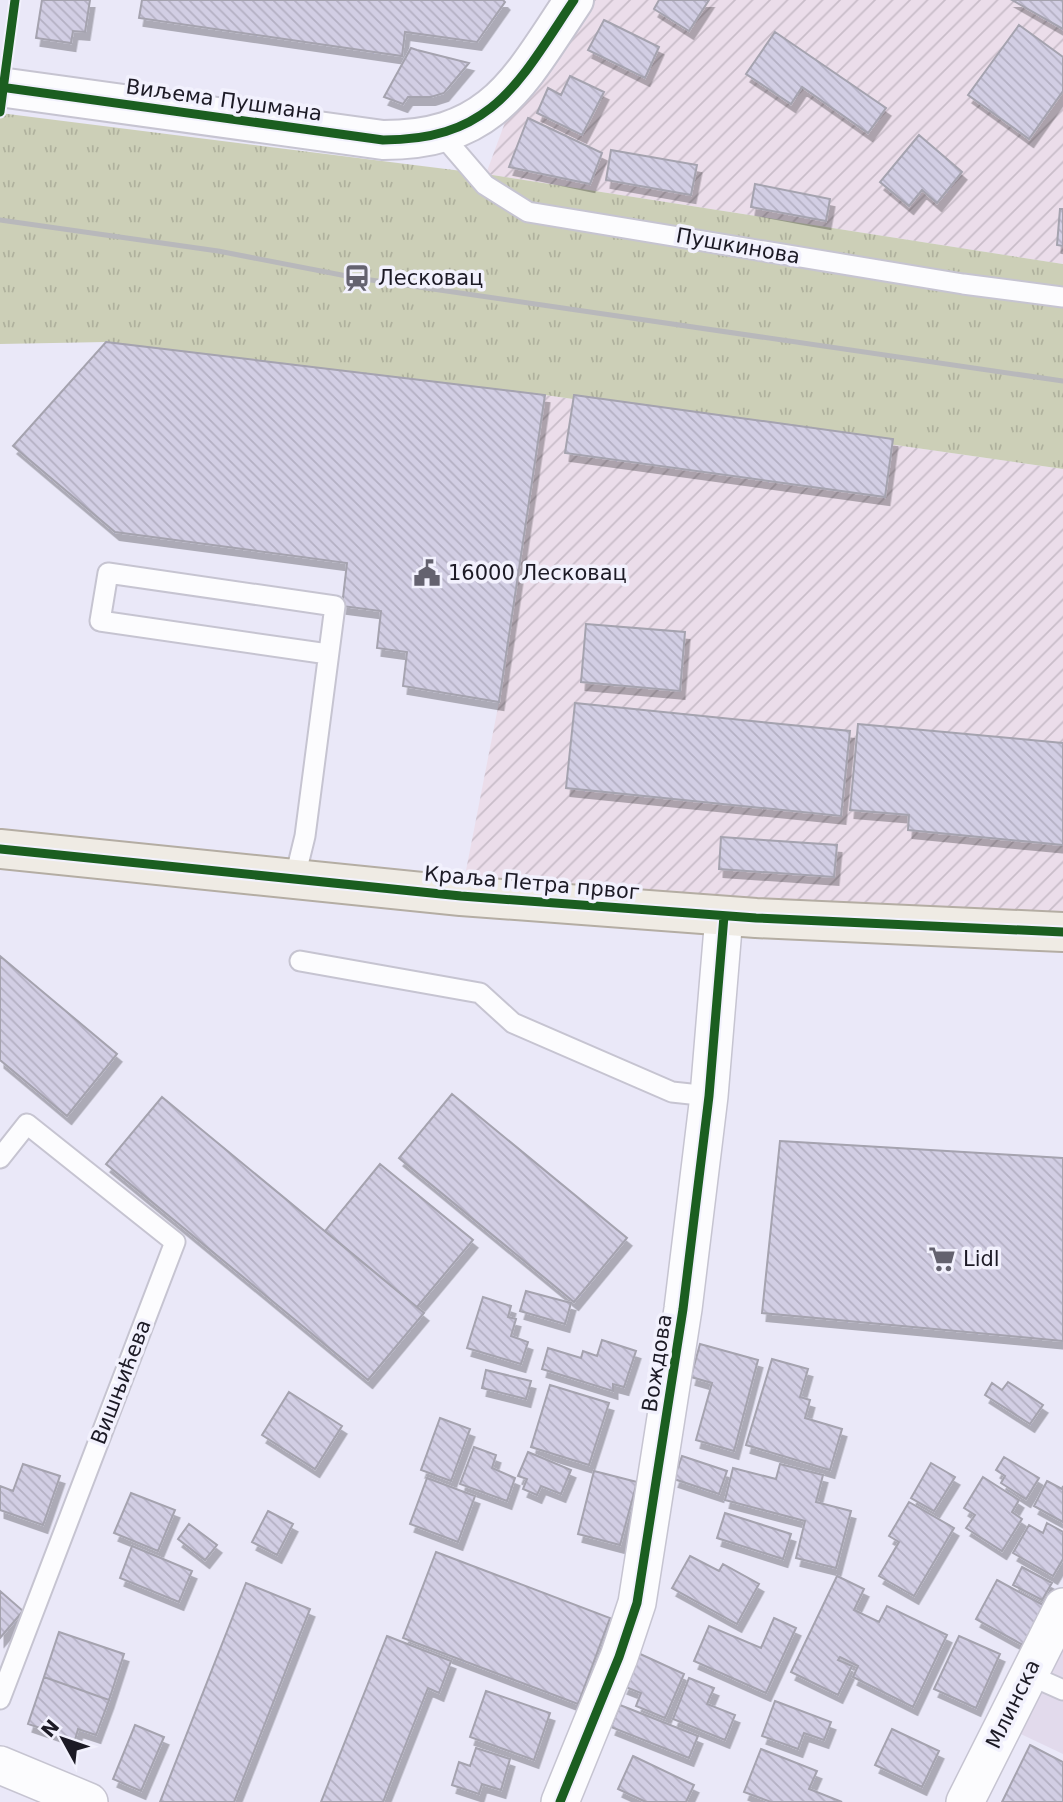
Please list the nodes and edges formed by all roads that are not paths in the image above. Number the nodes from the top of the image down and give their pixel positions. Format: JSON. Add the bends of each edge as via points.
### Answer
{"nodes":[{"id":1,"x":574,"y":0,"type":"edge"},
{"id":2,"x":0,"y":87,"type":"edge"},
{"id":3,"x":443,"y":135,"type":"junction"},
{"id":4,"x":1063,"y":297,"type":"edge"},
{"id":5,"x":328,"y":654,"type":"junction"},
{"id":6,"x":0,"y":849,"type":"edge"},
{"id":7,"x":295,"y":877,"type":"junction"},
{"id":8,"x":724,"y":916,"type":"junction"},
{"id":9,"x":1063,"y":932,"type":"edge"},
{"id":10,"x":300,"y":961,"type":"dead end"},
{"id":11,"x":709,"y":1096,"type":"junction"},
{"id":12,"x":0,"y":1158,"type":"edge"},
{"id":13,"x":1063,"y":1607,"type":"edge"},
{"id":14,"x":1027,"y":1674,"type":"junction"},
{"id":15,"x":1063,"y":1690,"type":"edge"},
{"id":16,"x":0,"y":1699,"type":"edge"},
{"id":17,"x":0,"y":1765,"type":"edge"},
{"id":18,"x":89,"y":1802,"type":"edge"},
{"id":19,"x":560,"y":1802,"type":"edge"},
{"id":20,"x":965,"y":1802,"type":"edge"}],
"edges":[{"from":1,"to":3,"type":"street","name":"Виљема Пушмана","via":[[521,79],[477,118]]},
{"from":2,"to":3,"type":"street","name":"Виљема Пушмана","via":[[383,140]]},
{"from":3,"to":4,"type":"lane","name":"Пушкинова","via":[[485,185],[528,212]]},
{"from":5,"to":5,"type":"lane","via":[[100,621],[108,573],[335,606]]},
{"from":5,"to":7,"type":"lane","via":[[305,836]]},
{"from":6,"to":7,"type":"main road","name":"Краља Петра првог"},
{"from":7,"to":8,"type":"main road","name":"Краља Петра првог","via":[[461,896]]},
{"from":8,"to":9,"type":"main road","name":"Краља Петра првог"},
{"from":8,"to":11,"type":"street","name":"Вождова"},
{"from":10,"to":11,"type":"lane","via":[[480,993],[513,1023],[672,1092]]},
{"from":11,"to":19,"type":"street","name":"Вождова","via":[[683,1309],[637,1603]]},
{"from":12,"to":16,"type":"lane","name":"Вишњићева","via":[[27,1124],[175,1242]]},
{"from":13,"to":14,"type":"street","name":"Млинска"},
{"from":14,"to":15,"type":"lane"},
{"from":14,"to":20,"type":"street","name":"Млинска"},
{"from":17,"to":18,"type":"street"}]}
